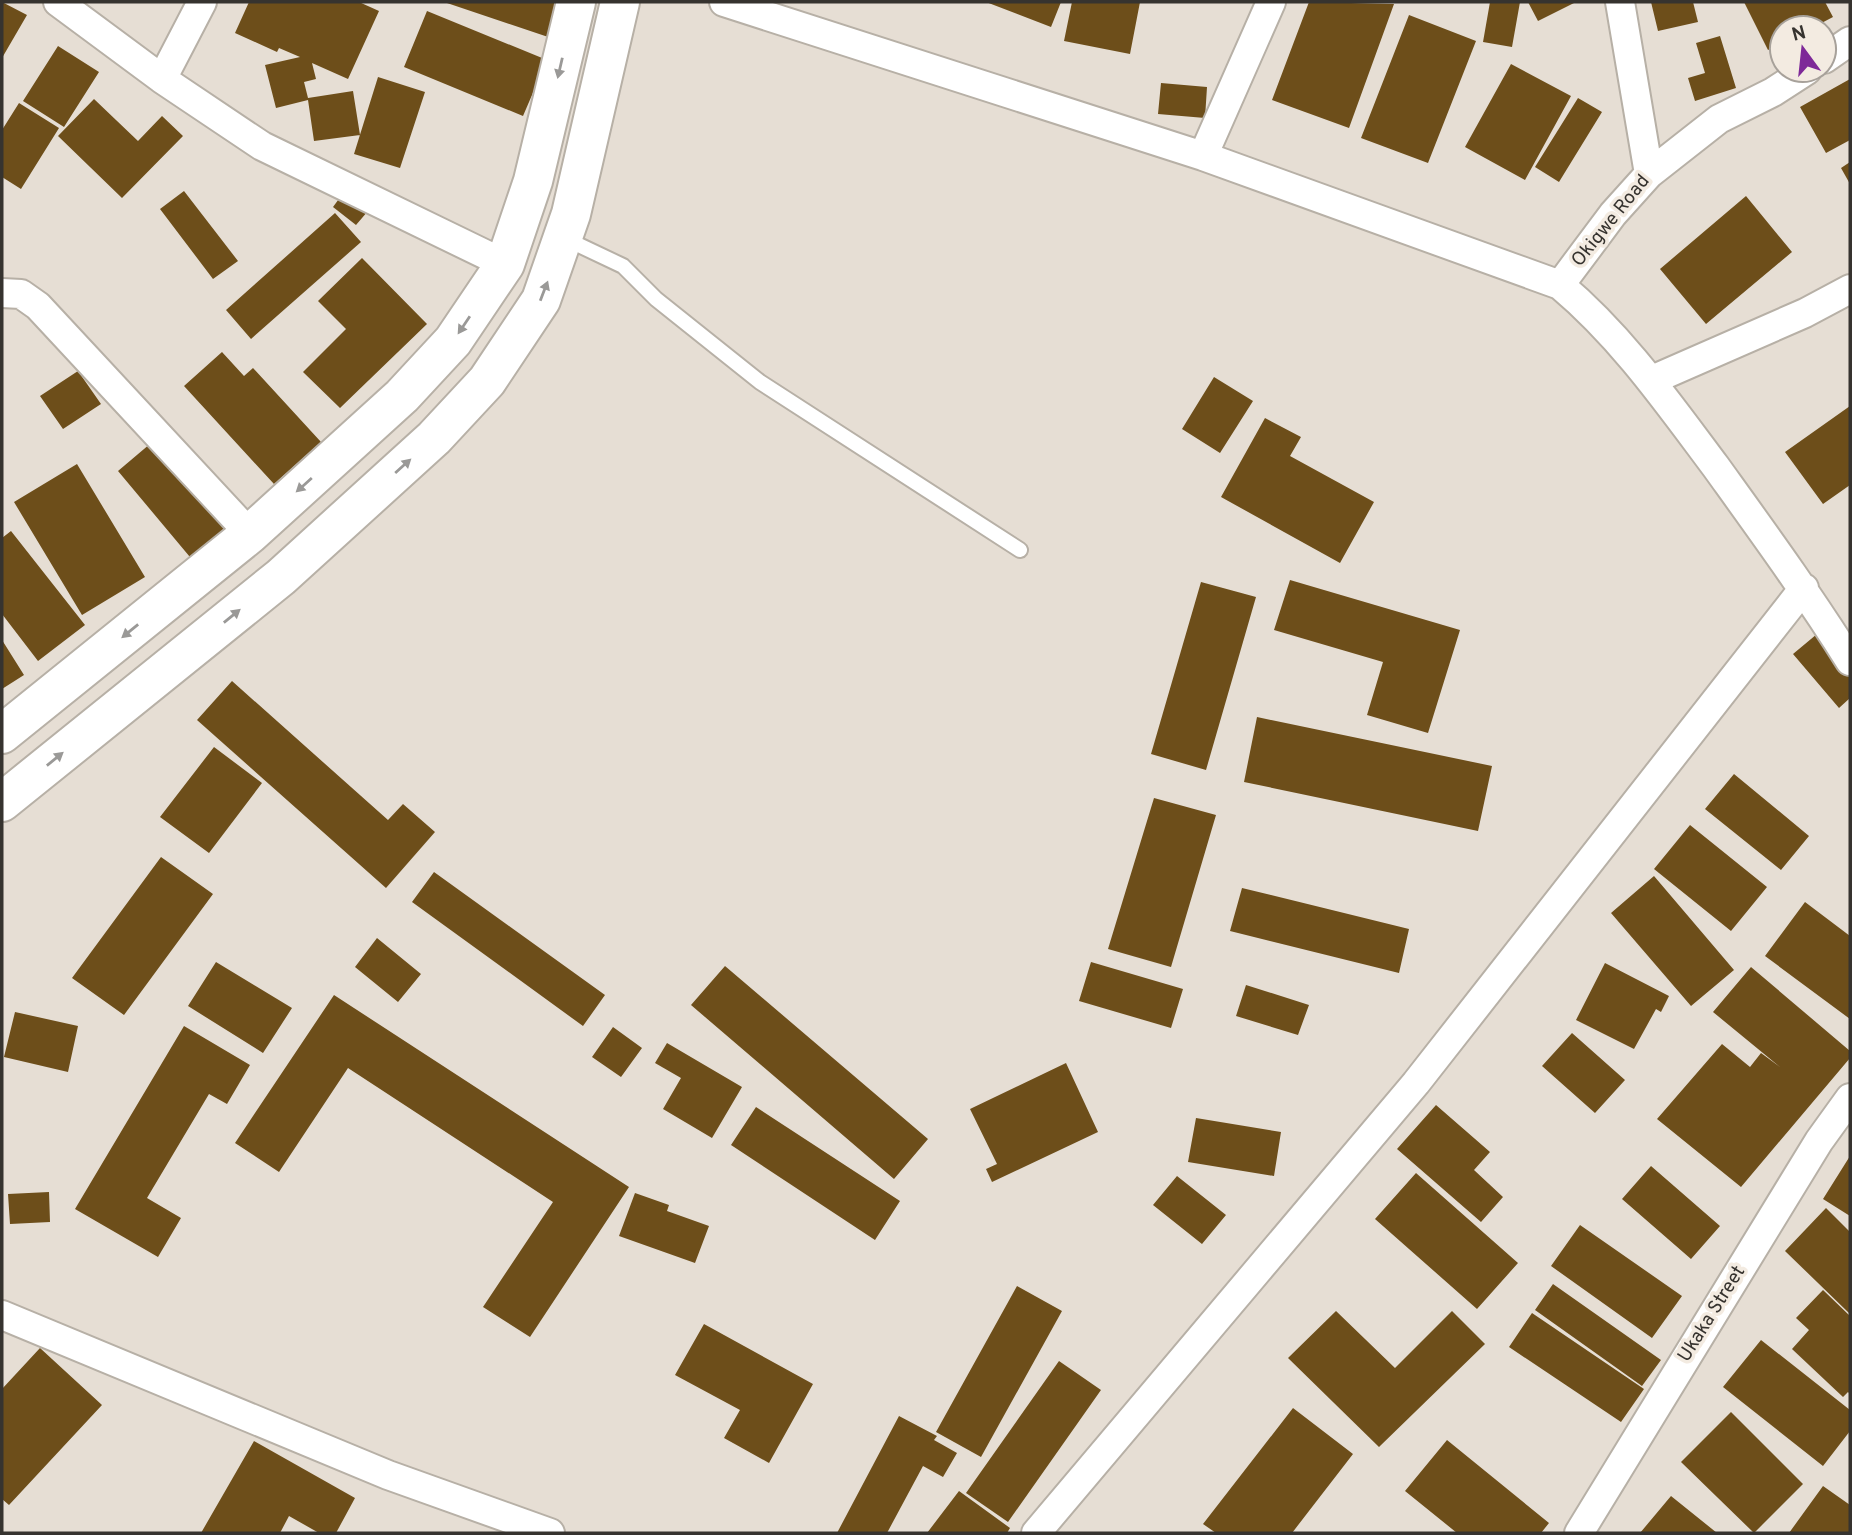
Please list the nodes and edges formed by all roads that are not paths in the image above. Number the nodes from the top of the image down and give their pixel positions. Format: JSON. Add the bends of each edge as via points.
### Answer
{"nodes":[{"id":1,"x":58,"y":2,"type":"edge"},
{"id":2,"x":202,"y":2,"type":"edge"},
{"id":3,"x":576,"y":2,"type":"edge"},
{"id":4,"x":621,"y":2,"type":"edge"},
{"id":5,"x":724,"y":2,"type":"edge"},
{"id":6,"x":1271,"y":2,"type":"edge"},
{"id":7,"x":1620,"y":2,"type":"edge"},
{"id":8,"x":162,"y":79,"type":"junction"},
{"id":9,"x":1785,"y":84,"type":"edge"},
{"id":10,"x":1203,"y":156,"type":"junction"},
{"id":11,"x":1648,"y":174,"type":"junction"},
{"id":12,"x":563,"y":237,"type":"junction"},
{"id":13,"x":505,"y":264,"type":"junction"},
{"id":14,"x":1560,"y":285,"type":"junction"},
{"id":15,"x":1850,"y":289,"type":"edge"},
{"id":16,"x":2,"y":293,"type":"edge"},
{"id":17,"x":1652,"y":380,"type":"junction"},
{"id":18,"x":250,"y":534,"type":"junction"},
{"id":19,"x":1020,"y":550,"type":"dead end"},
{"id":20,"x":1804,"y":588,"type":"junction"},
{"id":21,"x":1850,"y":661,"type":"edge"},
{"id":22,"x":2,"y":734,"type":"edge"},
{"id":23,"x":2,"y":802,"type":"edge"},
{"id":24,"x":1850,"y":1098,"type":"edge"},
{"id":25,"x":2,"y":1315,"type":"edge"},
{"id":26,"x":550,"y":1533,"type":"edge"},
{"id":27,"x":1036,"y":1533,"type":"edge"},
{"id":28,"x":1579,"y":1533,"type":"edge"}],
"edges":[{"from":1,"to":8,"type":"street"},
{"from":2,"to":8,"type":"street"},
{"from":3,"to":13,"type":"main road","one_way":true,"via":[[533,181]]},
{"from":4,"to":12,"type":"main road"},
{"from":5,"to":10,"type":"street"},
{"from":6,"to":10,"type":"street"},
{"from":7,"to":11,"type":"street"},
{"from":8,"to":13,"type":"street","via":[[262,146]]},
{"from":9,"to":11,"type":"street","name":"Okigwe Road","via":[[1719,119]]},
{"from":10,"to":14,"type":"street"},
{"from":11,"to":14,"type":"street","name":"Okigwe Road"},
{"from":12,"to":19,"type":"lane","via":[[623,266],[656,299],[760,382]]},
{"from":23,"to":12,"type":"main road","one_way":true,"via":[[281,577],[434,438],[487,381],[541,300]]},
{"from":13,"to":18,"type":"main road","one_way":true,"via":[[453,341],[402,396]]},
{"from":14,"to":17,"type":"street"},
{"from":15,"to":17,"type":"street"},
{"from":16,"to":18,"type":"street","via":[[21,294],[38,306]]},
{"from":17,"to":20,"type":"street"},
{"from":18,"to":22,"type":"main road","one_way":true},
{"from":20,"to":21,"type":"street"},
{"from":20,"to":27,"type":"street","via":[[1416,1083]]},
{"from":24,"to":28,"type":"street","name":"Ukaka Street"},
{"from":25,"to":26,"type":"street","via":[[388,1475]]}]}
